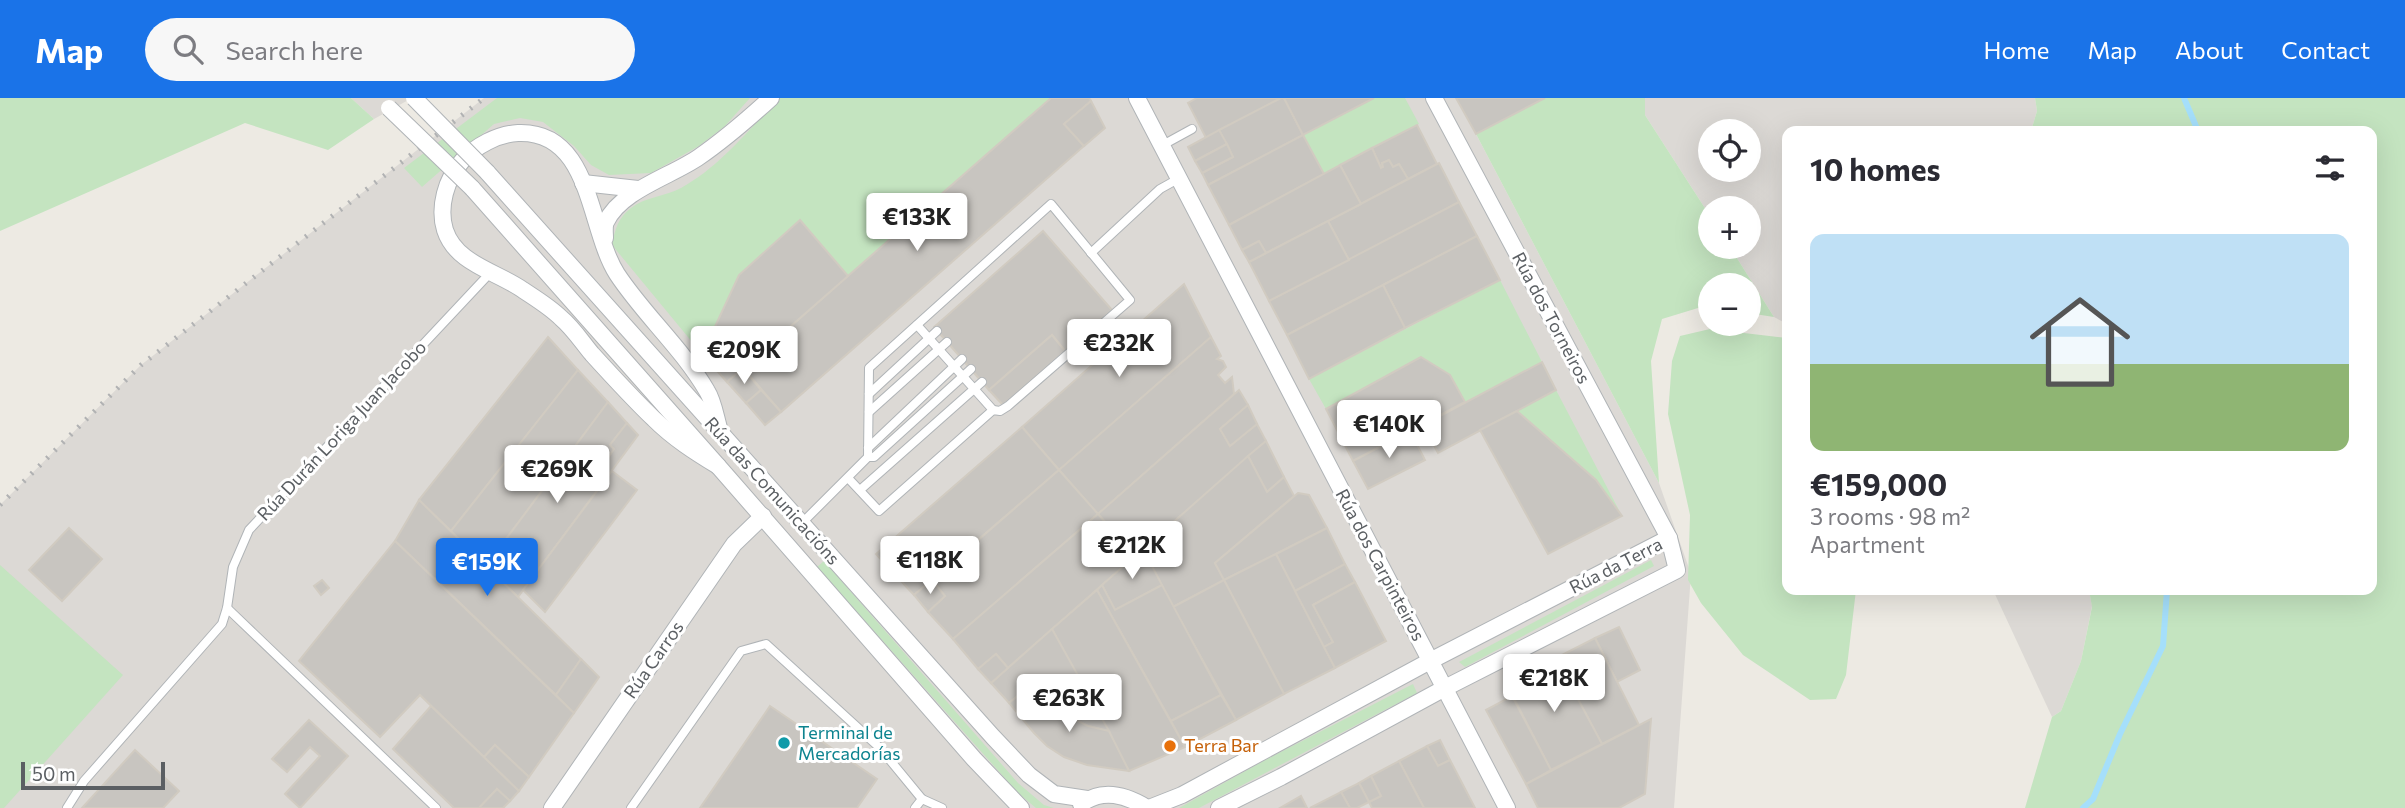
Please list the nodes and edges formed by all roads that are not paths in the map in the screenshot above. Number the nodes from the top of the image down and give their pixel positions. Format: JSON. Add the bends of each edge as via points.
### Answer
{"nodes":[{"id":1,"x":414,"y":98,"type":"edge"},
{"id":2,"x":771,"y":98,"type":"edge"},
{"id":3,"x":1137,"y":98,"type":"edge"},
{"id":4,"x":1434,"y":98,"type":"edge"},
{"id":5,"x":384,"y":103,"type":"edge"},
{"id":6,"x":1192,"y":129,"type":"dead end"},
{"id":7,"x":1161,"y":146,"type":"junction"},
{"id":8,"x":1178,"y":179,"type":"junction"},
{"id":9,"x":583,"y":183,"type":"junction"},
{"id":10,"x":638,"y":189,"type":"junction"},
{"id":11,"x":604,"y":244,"type":"junction"},
{"id":12,"x":1091,"y":253,"type":"junction"},
{"id":13,"x":491,"y":272,"type":"junction"},
{"id":14,"x":917,"y":325,"type":"junction"},
{"id":15,"x":937,"y":331,"type":"dead end"},
{"id":16,"x":929,"y":338,"type":"junction"},
{"id":17,"x":947,"y":342,"type":"dead end"},
{"id":18,"x":939,"y":349,"type":"junction"},
{"id":19,"x":962,"y":359,"type":"dead end"},
{"id":20,"x":954,"y":366,"type":"junction"},
{"id":21,"x":971,"y":369,"type":"dead end"},
{"id":22,"x":963,"y":376,"type":"junction"},
{"id":23,"x":982,"y":382,"type":"dead end"},
{"id":24,"x":974,"y":388,"type":"junction"},
{"id":25,"x":869,"y":394,"type":"junction"},
{"id":26,"x":993,"y":410,"type":"junction"},
{"id":27,"x":869,"y":412,"type":"junction"},
{"id":28,"x":720,"y":431,"type":"junction"},
{"id":29,"x":868,"y":452,"type":"junction"},
{"id":30,"x":718,"y":466,"type":"junction"},
{"id":31,"x":848,"y":478,"type":"junction"},
{"id":32,"x":860,"y":490,"type":"junction"},
{"id":33,"x":763,"y":516,"type":"junction"},
{"id":34,"x":802,"y":523,"type":"junction"},
{"id":35,"x":1669,"y":538,"type":"junction"},
{"id":36,"x":227,"y":608,"type":"junction"},
{"id":37,"x":1430,"y":662,"type":"junction"},
{"id":38,"x":1443,"y":689,"type":"junction"},
{"id":39,"x":922,"y":799,"type":"junction"},
{"id":40,"x":1081,"y":804,"type":"edge"},
{"id":41,"x":66,"y":808,"type":"edge"},
{"id":42,"x":436,"y":808,"type":"edge"},
{"id":43,"x":552,"y":808,"type":"edge"},
{"id":44,"x":631,"y":808,"type":"edge"},
{"id":45,"x":915,"y":808,"type":"edge"},
{"id":46,"x":942,"y":808,"type":"edge"},
{"id":47,"x":1021,"y":808,"type":"edge"},
{"id":48,"x":1148,"y":808,"type":"edge"},
{"id":49,"x":1219,"y":808,"type":"edge"},
{"id":50,"x":1507,"y":808,"type":"edge"}],
"edges":[{"from":1,"to":28,"type":"street","name":"Rúa das Comunicacións","bridge":true},
{"from":2,"to":10,"type":"street","via":[[698,158]]},
{"from":3,"to":7,"type":"street","name":"Rúa dos Carpinteiros"},
{"from":4,"to":35,"type":"street","name":"Rúa dos Torneiros"},
{"from":5,"to":30,"type":"street","name":"Rúa das Comunicacións","bridge":true,"via":[[472,188]]},
{"from":6,"to":7,"type":"lane"},
{"from":7,"to":8,"type":"street","name":"Rúa dos Carpinteiros"},
{"from":8,"to":12,"type":"lane","via":[[1160,189]]},
{"from":8,"to":37,"type":"street","name":"Rúa dos Carpinteiros"},
{"from":9,"to":10,"type":"street"},
{"from":9,"to":11,"type":"street"},
{"from":9,"to":13,"type":"street","via":[[574,163],[557,145],[533,134],[505,135],[463,160],[446,187],[442,216],[454,247]]},
{"from":10,"to":11,"type":"street","via":[[606,223]]},
{"from":11,"to":28,"type":"street","via":[[632,295],[709,393]]},
{"from":12,"to":14,"type":"lane","via":[[1051,204]]},
{"from":12,"to":26,"type":"lane","via":[[1130,300],[1008,406]]},
{"from":13,"to":30,"type":"street","via":[[562,318],[655,420]]},
{"from":13,"to":36,"type":"lane","name":"Rúa Durán Loriga Juan Jacobo","via":[[249,530],[233,566]]},
{"from":14,"to":16,"type":"lane"},
{"from":14,"to":25,"type":"lane","via":[[869,368]]},
{"from":15,"to":16,"type":"lane"},
{"from":16,"to":18,"type":"lane"},
{"from":16,"to":25,"type":"lane"},
{"from":17,"to":18,"type":"lane"},
{"from":18,"to":20,"type":"lane"},
{"from":18,"to":27,"type":"lane"},
{"from":19,"to":20,"type":"lane"},
{"from":20,"to":22,"type":"lane"},
{"from":20,"to":29,"type":"lane"},
{"from":21,"to":22,"type":"lane"},
{"from":22,"to":24,"type":"lane"},
{"from":22,"to":29,"type":"lane","via":[[874,457]]},
{"from":23,"to":24,"type":"lane"},
{"from":24,"to":26,"type":"lane"},
{"from":24,"to":32,"type":"lane"},
{"from":25,"to":27,"type":"lane"},
{"from":26,"to":32,"type":"lane","via":[[879,511]]},
{"from":27,"to":29,"type":"lane"},
{"from":28,"to":34,"type":"street","name":"Rúa das Comunicacións"},
{"from":29,"to":31,"type":"lane"},
{"from":30,"to":33,"type":"street","name":"Rúa das Comunicacións"},
{"from":31,"to":32,"type":"lane"},
{"from":31,"to":34,"type":"lane"},
{"from":33,"to":43,"type":"street","name":"Rúa Carros","via":[[734,544]]},
{"from":33,"to":47,"type":"street","name":"Rúa das Comunicacións"},
{"from":34,"to":40,"type":"street","name":"Rúa das Comunicacións","via":[[1029,775],[1055,794]]},
{"from":35,"to":37,"type":"street","name":"Rúa da Terra"},
{"from":35,"to":38,"type":"street","name":"Rúa da Terra","via":[[1677,570]]},
{"from":36,"to":41,"type":"lane","name":"Rúa Durán Loriga Juan Jacobo","via":[[213,636],[84,780]]},
{"from":36,"to":42,"type":"lane"},
{"from":37,"to":38,"type":"street","name":"Rúa dos Carpinteiros"},
{"from":37,"to":48,"type":"street","name":"Rúa da Terra","via":[[1182,795]]},
{"from":38,"to":49,"type":"street","name":"Rúa da Terra"},
{"from":38,"to":50,"type":"street","name":"Rúa dos Carpinteiros"},
{"from":39,"to":44,"type":"lane","via":[[880,748],[766,644],[741,651]]},
{"from":39,"to":45,"type":"lane"},
{"from":39,"to":46,"type":"lane"},
{"from":40,"to":48,"type":"street","name":"Rúa das Comunicacións","via":[[1108,794],[1129,797]]}]}
